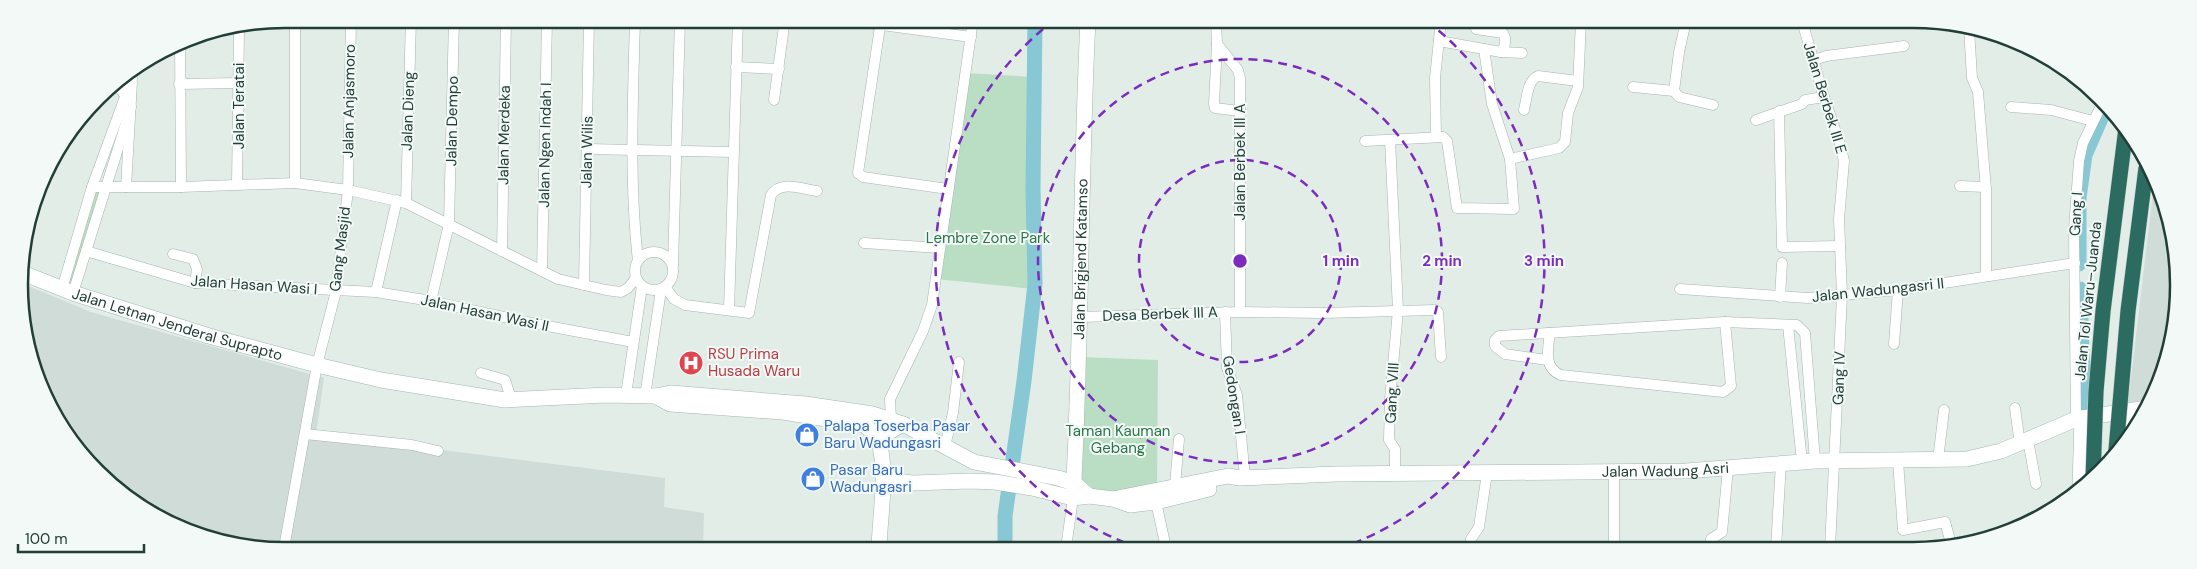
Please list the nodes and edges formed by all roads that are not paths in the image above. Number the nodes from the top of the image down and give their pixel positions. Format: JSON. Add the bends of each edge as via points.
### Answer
{"nodes":[{"id":1,"x":295,"y":28,"type":"edge"},
{"id":2,"x":351,"y":28,"type":"edge"},
{"id":3,"x":411,"y":28,"type":"edge"},
{"id":4,"x":454,"y":28,"type":"edge"},
{"id":5,"x":506,"y":28,"type":"edge"},
{"id":6,"x":547,"y":28,"type":"edge"},
{"id":7,"x":589,"y":28,"type":"edge"},
{"id":8,"x":635,"y":28,"type":"edge"},
{"id":9,"x":680,"y":28,"type":"edge"},
{"id":10,"x":738,"y":28,"type":"edge"},
{"id":11,"x":784,"y":28,"type":"edge"},
{"id":12,"x":880,"y":28,"type":"edge"},
{"id":13,"x":915,"y":28,"type":"edge"},
{"id":14,"x":972,"y":28,"type":"edge"},
{"id":15,"x":1088,"y":28,"type":"edge"},
{"id":16,"x":1216,"y":28,"type":"edge"},
{"id":17,"x":1440,"y":28,"type":"edge"},
{"id":18,"x":1581,"y":28,"type":"edge"},
{"id":19,"x":1684,"y":28,"type":"edge"},
{"id":20,"x":1804,"y":28,"type":"edge"},
{"id":21,"x":1476,"y":30,"type":"dead end"},
{"id":22,"x":239,"y":31,"type":"edge"},
{"id":23,"x":1968,"y":33,"type":"edge"},
{"id":24,"x":971,"y":38,"type":"junction"},
{"id":25,"x":1439,"y":41,"type":"junction"},
{"id":26,"x":1217,"y":44,"type":"junction"},
{"id":27,"x":1904,"y":46,"type":"dead end"},
{"id":28,"x":1484,"y":49,"type":"junction"},
{"id":29,"x":180,"y":50,"type":"edge"},
{"id":30,"x":1500,"y":52,"type":"junction"},
{"id":31,"x":1522,"y":54,"type":"dead end"},
{"id":32,"x":1814,"y":60,"type":"junction"},
{"id":33,"x":736,"y":67,"type":"junction"},
{"id":34,"x":779,"y":69,"type":"junction"},
{"id":35,"x":132,"y":78,"type":"edge"},
{"id":36,"x":130,"y":80,"type":"edge"},
{"id":37,"x":1578,"y":81,"type":"junction"},
{"id":38,"x":239,"y":83,"type":"junction"},
{"id":39,"x":179,"y":84,"type":"junction"},
{"id":40,"x":1633,"y":87,"type":"dead end"},
{"id":41,"x":120,"y":88,"type":"edge"},
{"id":42,"x":1674,"y":91,"type":"junction"},
{"id":43,"x":124,"y":94,"type":"junction"},
{"id":44,"x":1824,"y":97,"type":"junction"},
{"id":45,"x":774,"y":100,"type":"dead end"},
{"id":46,"x":1713,"y":105,"type":"dead end"},
{"id":47,"x":131,"y":107,"type":"junction"},
{"id":48,"x":2011,"y":107,"type":"dead end"},
{"id":49,"x":2100,"y":109,"type":"edge"},
{"id":50,"x":1524,"y":110,"type":"dead end"},
{"id":51,"x":1240,"y":111,"type":"junction"},
{"id":52,"x":1779,"y":111,"type":"junction"},
{"id":53,"x":1756,"y":120,"type":"dead end"},
{"id":54,"x":2093,"y":121,"type":"junction"},
{"id":55,"x":1436,"y":137,"type":"junction"},
{"id":56,"x":1390,"y":140,"type":"junction"},
{"id":57,"x":2125,"y":140,"type":"edge"},
{"id":58,"x":1365,"y":141,"type":"dead end"},
{"id":59,"x":588,"y":149,"type":"junction"},
{"id":60,"x":632,"y":150,"type":"junction"},
{"id":61,"x":676,"y":151,"type":"junction"},
{"id":62,"x":733,"y":152,"type":"junction"},
{"id":63,"x":1510,"y":159,"type":"junction"},
{"id":64,"x":2145,"y":175,"type":"edge"},
{"id":65,"x":295,"y":183,"type":"junction"},
{"id":66,"x":237,"y":184,"type":"junction"},
{"id":67,"x":348,"y":186,"type":"junction"},
{"id":68,"x":1960,"y":186,"type":"dead end"},
{"id":69,"x":92,"y":187,"type":"junction"},
{"id":70,"x":106,"y":187,"type":"junction"},
{"id":71,"x":126,"y":187,"type":"junction"},
{"id":72,"x":181,"y":187,"type":"junction"},
{"id":73,"x":1986,"y":187,"type":"junction"},
{"id":74,"x":948,"y":189,"type":"junction"},
{"id":75,"x":816,"y":191,"type":"dead end"},
{"id":76,"x":401,"y":201,"type":"junction"},
{"id":77,"x":449,"y":224,"type":"junction"},
{"id":78,"x":864,"y":243,"type":"dead end"},
{"id":79,"x":1839,"y":246,"type":"junction"},
{"id":80,"x":939,"y":248,"type":"junction"},
{"id":81,"x":86,"y":250,"type":"junction"},
{"id":82,"x":502,"y":251,"type":"junction"},
{"id":83,"x":172,"y":254,"type":"dead end"},
{"id":84,"x":638,"y":261,"type":"junction"},
{"id":85,"x":1782,"y":263,"type":"dead end"},
{"id":86,"x":2074,"y":263,"type":"junction"},
{"id":87,"x":673,"y":266,"type":"junction"},
{"id":88,"x":542,"y":271,"type":"junction"},
{"id":89,"x":28,"y":275,"type":"edge"},
{"id":90,"x":1986,"y":276,"type":"junction"},
{"id":91,"x":639,"y":282,"type":"junction"},
{"id":92,"x":195,"y":283,"type":"junction"},
{"id":93,"x":584,"y":285,"type":"junction"},
{"id":94,"x":663,"y":289,"type":"junction"},
{"id":95,"x":1680,"y":289,"type":"dead end"},
{"id":96,"x":1898,"y":290,"type":"junction"},
{"id":97,"x":67,"y":291,"type":"junction"},
{"id":98,"x":336,"y":291,"type":"junction"},
{"id":99,"x":376,"y":292,"type":"junction"},
{"id":100,"x":1842,"y":295,"type":"junction"},
{"id":101,"x":1780,"y":297,"type":"junction"},
{"id":102,"x":431,"y":301,"type":"junction"},
{"id":103,"x":729,"y":310,"type":"junction"},
{"id":104,"x":1398,"y":310,"type":"junction"},
{"id":105,"x":1225,"y":312,"type":"junction"},
{"id":106,"x":1240,"y":312,"type":"junction"},
{"id":107,"x":1086,"y":316,"type":"junction"},
{"id":108,"x":1725,"y":322,"type":"junction"},
{"id":109,"x":1788,"y":325,"type":"junction"},
{"id":110,"x":1550,"y":333,"type":"junction"},
{"id":111,"x":633,"y":342,"type":"junction"},
{"id":112,"x":1894,"y":344,"type":"dead end"},
{"id":113,"x":1441,"y":356,"type":"dead end"},
{"id":114,"x":1548,"y":360,"type":"junction"},
{"id":115,"x":959,"y":362,"type":"dead end"},
{"id":116,"x":317,"y":366,"type":"junction"},
{"id":117,"x":481,"y":373,"type":"dead end"},
{"id":118,"x":626,"y":395,"type":"junction"},
{"id":119,"x":650,"y":396,"type":"junction"},
{"id":120,"x":890,"y":399,"type":"junction"},
{"id":121,"x":505,"y":400,"type":"junction"},
{"id":122,"x":2015,"y":408,"type":"dead end"},
{"id":123,"x":1944,"y":410,"type":"dead end"},
{"id":124,"x":2137,"y":410,"type":"edge"},
{"id":125,"x":872,"y":414,"type":"junction"},
{"id":126,"x":2105,"y":416,"type":"junction"},
{"id":127,"x":2079,"y":419,"type":"junction"},
{"id":128,"x":897,"y":422,"type":"junction"},
{"id":129,"x":2128,"y":424,"type":"edge"},
{"id":130,"x":305,"y":434,"type":"junction"},
{"id":131,"x":1178,"y":439,"type":"dead end"},
{"id":132,"x":2117,"y":440,"type":"edge"},
{"id":133,"x":2024,"y":442,"type":"junction"},
{"id":134,"x":880,"y":445,"type":"junction"},
{"id":135,"x":945,"y":446,"type":"junction"},
{"id":136,"x":438,"y":451,"type":"dead end"},
{"id":137,"x":1836,"y":460,"type":"junction"},
{"id":138,"x":1938,"y":460,"type":"junction"},
{"id":139,"x":1809,"y":461,"type":"junction"},
{"id":140,"x":1898,"y":461,"type":"junction"},
{"id":141,"x":974,"y":462,"type":"junction"},
{"id":142,"x":1781,"y":463,"type":"junction"},
{"id":143,"x":2093,"y":467,"type":"edge"},
{"id":144,"x":1728,"y":469,"type":"junction"},
{"id":145,"x":1614,"y":471,"type":"junction"},
{"id":146,"x":1395,"y":473,"type":"junction"},
{"id":147,"x":1487,"y":473,"type":"junction"},
{"id":148,"x":888,"y":477,"type":"junction"},
{"id":149,"x":1243,"y":478,"type":"junction"},
{"id":150,"x":2080,"y":480,"type":"edge"},
{"id":151,"x":970,"y":481,"type":"junction"},
{"id":152,"x":2036,"y":484,"type":"dead end"},
{"id":153,"x":1175,"y":486,"type":"junction"},
{"id":154,"x":1073,"y":490,"type":"junction"},
{"id":155,"x":1113,"y":499,"type":"junction"},
{"id":156,"x":1156,"y":502,"type":"junction"},
{"id":157,"x":1950,"y":539,"type":"edge"},
{"id":158,"x":285,"y":542,"type":"edge"},
{"id":159,"x":879,"y":542,"type":"edge"},
{"id":160,"x":1067,"y":542,"type":"edge"},
{"id":161,"x":1165,"y":542,"type":"edge"},
{"id":162,"x":1471,"y":542,"type":"edge"},
{"id":163,"x":1614,"y":542,"type":"edge"},
{"id":164,"x":1711,"y":542,"type":"edge"},
{"id":165,"x":1776,"y":542,"type":"edge"},
{"id":166,"x":1830,"y":542,"type":"edge"}],
"edges":[{"from":1,"to":65,"type":"street"},
{"from":2,"to":67,"type":"street","name":"Jalan Anjasmoro"},
{"from":3,"to":76,"type":"street","name":"Jalan Dieng"},
{"from":4,"to":77,"type":"street","name":"Jalan Dempo"},
{"from":5,"to":82,"type":"street","name":"Jalan Merdeka"},
{"from":6,"to":88,"type":"street","name":"Jalan Ngen Indah I"},
{"from":7,"to":59,"type":"street","name":"Jalan Wilis"},
{"from":8,"to":60,"type":"street"},
{"from":9,"to":61,"type":"street"},
{"from":10,"to":33,"type":"street"},
{"from":11,"to":34,"type":"street"},
{"from":12,"to":74,"type":"street","via":[[858,173],[863,177]]},
{"from":13,"to":24,"type":"street"},
{"from":14,"to":24,"type":"street"},
{"from":15,"to":107,"type":"main road","name":"Jalan Brigjend Katamso","via":[[1082,134]]},
{"from":16,"to":26,"type":"street"},
{"from":17,"to":25,"type":"street"},
{"from":18,"to":37,"type":"street"},
{"from":19,"to":42,"type":"street"},
{"from":20,"to":32,"type":"street","name":"Jalan Berbek III E"},
{"from":21,"to":30,"type":"street","via":[[1503,34],[1506,40]]},
{"from":22,"to":38,"type":"street","name":"Jalan Teratai"},
{"from":23,"to":73,"type":"street","via":[[1972,78],[1978,92]]},
{"from":24,"to":74,"type":"street"},
{"from":25,"to":28,"type":"street"},
{"from":25,"to":55,"type":"street","via":[[1435,78]]},
{"from":26,"to":51,"type":"street","name":"Jalan Berbek III A","via":[[1238,70]]},
{"from":26,"to":51,"type":"street","via":[[1215,108]]},
{"from":27,"to":32,"type":"street"},
{"from":28,"to":30,"type":"street"},
{"from":28,"to":63,"type":"street","via":[[1492,104]]},
{"from":29,"to":39,"type":"street"},
{"from":30,"to":31,"type":"street"},
{"from":32,"to":44,"type":"street","name":"Jalan Berbek III E"},
{"from":33,"to":34,"type":"street"},
{"from":33,"to":62,"type":"street"},
{"from":34,"to":45,"type":"street"},
{"from":35,"to":47,"type":"street"},
{"from":36,"to":43,"type":"street"},
{"from":37,"to":50,"type":"street","via":[[1538,76],[1530,82]]},
{"from":37,"to":63,"type":"street","via":[[1578,90],[1568,113],[1563,146]]},
{"from":38,"to":39,"type":"street"},
{"from":38,"to":66,"type":"street","name":"Jalan Teratai"},
{"from":39,"to":72,"type":"street"},
{"from":40,"to":42,"type":"street"},
{"from":41,"to":43,"type":"street"},
{"from":42,"to":46,"type":"street","via":[[1679,97]]},
{"from":43,"to":69,"type":"street"},
{"from":44,"to":52,"type":"street"},
{"from":44,"to":79,"type":"street","name":"Jalan Berbek III E","via":[[1844,161]]},
{"from":47,"to":70,"type":"street"},
{"from":47,"to":71,"type":"street"},
{"from":48,"to":54,"type":"street","via":[[2051,110]]},
{"from":49,"to":54,"type":"street","name":"Gang I"},
{"from":51,"to":106,"type":"street","name":"Jalan Berbek III A"},
{"from":52,"to":53,"type":"street"},
{"from":52,"to":79,"type":"street","via":[[1782,247]]},
{"from":54,"to":86,"type":"street","name":"Gang I","via":[[2079,161]]},
{"from":55,"to":56,"type":"street"},
{"from":55,"to":63,"type":"street","via":[[1447,141],[1459,209],[1514,210]]},
{"from":56,"to":58,"type":"street"},
{"from":56,"to":104,"type":"street","name":"Gang VIII"},
{"from":57,"to":143,"type":"highway","name":"Jalan Tol Waru–Juanda","bridge":true,"via":[[2103,311]]},
{"from":59,"to":60,"type":"street"},
{"from":59,"to":93,"type":"street","name":"Jalan Wilis"},
{"from":60,"to":61,"type":"street"},
{"from":60,"to":84,"type":"street","via":[[633,217]]},
{"from":61,"to":62,"type":"street"},
{"from":61,"to":87,"type":"street"},
{"from":62,"to":103,"type":"street"},
{"from":64,"to":132,"type":"highway","bridge":true,"via":[[2127,320]]},
{"from":65,"to":66,"type":"street"},
{"from":65,"to":67,"type":"street"},
{"from":66,"to":72,"type":"street"},
{"from":67,"to":76,"type":"street"},
{"from":67,"to":98,"type":"street","name":"Gang Masjid"},
{"from":68,"to":73,"type":"street"},
{"from":69,"to":70,"type":"street"},
{"from":69,"to":97,"type":"street"},
{"from":70,"to":71,"type":"street"},
{"from":70,"to":81,"type":"street"},
{"from":71,"to":72,"type":"street"},
{"from":73,"to":90,"type":"street"},
{"from":74,"to":80,"type":"street"},
{"from":75,"to":103,"type":"street","via":[[784,186],[773,192],[768,202],[749,313]]},
{"from":76,"to":77,"type":"street"},
{"from":76,"to":99,"type":"street","name":"Jalan Dieng"},
{"from":77,"to":82,"type":"street"},
{"from":77,"to":102,"type":"street","name":"Jalan Dempo"},
{"from":78,"to":80,"type":"street"},
{"from":79,"to":100,"type":"street","name":"Jalan Berbek III E"},
{"from":80,"to":120,"type":"street","via":[[928,318]]},
{"from":81,"to":92,"type":"street","name":"Jalan Hasan Wasi I"},
{"from":81,"to":97,"type":"street"},
{"from":82,"to":88,"type":"street"},
{"from":83,"to":92,"type":"street","via":[[193,259],[197,269]]},
{"from":84,"to":87,"type":"street","via":[[648,253],[660,253]]},
{"from":84,"to":91,"type":"street"},
{"from":85,"to":101,"type":"street"},
{"from":86,"to":90,"type":"street","name":"Jalan Wadungasri II"},
{"from":86,"to":127,"type":"street","name":"Gang I"},
{"from":87,"to":94,"type":"street","via":[[673,278]]},
{"from":88,"to":93,"type":"street","via":[[558,279]]},
{"from":89,"to":97,"type":"main road","name":"Jalan Letnan Jenderal Suprapto"},
{"from":90,"to":96,"type":"street","name":"Jalan Wadungasri II"},
{"from":91,"to":93,"type":"street","via":[[621,292]]},
{"from":91,"to":94,"type":"street","via":[[654,291]]},
{"from":91,"to":111,"type":"street"},
{"from":92,"to":98,"type":"street","name":"Jalan Hasan Wasi I"},
{"from":94,"to":103,"type":"street","via":[[685,305]]},
{"from":94,"to":119,"type":"street"},
{"from":95,"to":101,"type":"street","name":"Jalan Wadungasri II"},
{"from":96,"to":100,"type":"street","name":"Jalan Wadungasri II"},
{"from":96,"to":112,"type":"street"},
{"from":97,"to":116,"type":"main road","name":"Jalan Letnan Jenderal Suprapto"},
{"from":98,"to":99,"type":"street","name":"Jalan Hasan Wasi II"},
{"from":98,"to":116,"type":"street","name":"Gang Masjid"},
{"from":99,"to":102,"type":"street","name":"Jalan Hasan Wasi II"},
{"from":100,"to":101,"type":"street","name":"Jalan Wadungasri II"},
{"from":100,"to":137,"type":"street","name":"Gang IV"},
{"from":102,"to":111,"type":"street","name":"Jalan Hasan Wasi II"},
{"from":104,"to":106,"type":"street","name":"Desa Berbek III A"},
{"from":104,"to":113,"type":"street","name":"Desa Berbek III A","via":[[1438,312]]},
{"from":104,"to":146,"type":"street","name":"Gang VIII","via":[[1389,440],[1395,449]]},
{"from":105,"to":106,"type":"street","name":"Desa Berbek III A"},
{"from":105,"to":107,"type":"street","name":"Desa Berbek III A"},
{"from":105,"to":149,"type":"street","name":"Gedongan I","via":[[1227,368],[1237,395]]},
{"from":107,"to":154,"type":"main road","name":"Jalan Brigjend Katamso"},
{"from":108,"to":109,"type":"street"},
{"from":108,"to":110,"type":"street"},
{"from":108,"to":114,"type":"street","via":[[1731,386],[1723,392],[1561,375]]},
{"from":109,"to":139,"type":"street"},
{"from":109,"to":139,"type":"street","via":[[1796,326],[1805,333]]},
{"from":110,"to":114,"type":"street"},
{"from":110,"to":114,"type":"street","via":[[1499,336],[1495,340],[1495,346],[1504,354]]},
{"from":111,"to":118,"type":"street"},
{"from":115,"to":135,"type":"street"},
{"from":116,"to":121,"type":"main road","name":"Jalan Letnan Jenderal Suprapto"},
{"from":116,"to":130,"type":"street","name":"Gang Masjid"},
{"from":117,"to":121,"type":"street","via":[[506,380],[509,392]]},
{"from":118,"to":119,"type":"main road","name":"Jalan Letnan Jenderal Suprapto"},
{"from":118,"to":121,"type":"main road","name":"Jalan Letnan Jenderal Suprapto"},
{"from":119,"to":125,"type":"main road","via":[[671,393],[746,398]]},
{"from":119,"to":134,"type":"main road","via":[[670,404],[783,412],[860,423],[872,432]]},
{"from":120,"to":125,"type":"street"},
{"from":120,"to":128,"type":"street"},
{"from":122,"to":133,"type":"street"},
{"from":123,"to":138,"type":"street"},
{"from":124,"to":126,"type":"main road","name":"Jalan Wadung Asri"},
{"from":125,"to":128,"type":"main road"},
{"from":126,"to":127,"type":"main road","name":"Jalan Wadung Asri"},
{"from":126,"to":129,"type":"main road"},
{"from":127,"to":133,"type":"main road","name":"Jalan Wadung Asri"},
{"from":127,"to":150,"type":"main road"},
{"from":128,"to":134,"type":"main road"},
{"from":128,"to":135,"type":"main road"},
{"from":130,"to":136,"type":"street","via":[[412,445]]},
{"from":130,"to":158,"type":"street","name":"Gang Masjid"},
{"from":131,"to":153,"type":"street"},
{"from":133,"to":138,"type":"main road","name":"Jalan Wadung Asri","via":[[1983,456]]},
{"from":133,"to":152,"type":"street"},
{"from":134,"to":148,"type":"main road"},
{"from":135,"to":141,"type":"main road"},
{"from":137,"to":139,"type":"main road","name":"Jalan Wadung Asri"},
{"from":137,"to":140,"type":"main road","name":"Jalan Wadung Asri"},
{"from":137,"to":166,"type":"street","name":"Gang IV"},
{"from":138,"to":140,"type":"main road","name":"Jalan Wadung Asri"},
{"from":139,"to":142,"type":"main road","name":"Jalan Wadung Asri"},
{"from":140,"to":157,"type":"street","via":[[1903,531],[1945,522]]},
{"from":141,"to":151,"type":"main road","via":[[975,474]]},
{"from":141,"to":154,"type":"main road","via":[[1036,472]]},
{"from":142,"to":144,"type":"main road","name":"Jalan Wadung Asri"},
{"from":142,"to":165,"type":"street"},
{"from":144,"to":145,"type":"main road","name":"Jalan Wadung Asri"},
{"from":144,"to":164,"type":"street","via":[[1722,532]]},
{"from":145,"to":147,"type":"main road","name":"Jalan Wadung Asri"},
{"from":145,"to":163,"type":"street"},
{"from":146,"to":147,"type":"main road","name":"Jalan Wadung Asri"},
{"from":146,"to":149,"type":"main road","name":"Jalan Wadung Asri"},
{"from":147,"to":162,"type":"street","via":[[1479,527]]},
{"from":148,"to":151,"type":"main road","via":[[913,483]]},
{"from":148,"to":159,"type":"main road","via":[[882,492]]},
{"from":149,"to":153,"type":"main road","name":"Jalan Wadung Asri","via":[[1228,476]]},
{"from":149,"to":156,"type":"main road","name":"Jalan Wadung Asri"},
{"from":151,"to":154,"type":"main road"},
{"from":153,"to":155,"type":"main road","name":"Jalan Wadung Asri"},
{"from":154,"to":155,"type":"main road","name":"Jalan Wadung Asri"},
{"from":154,"to":160,"type":"street"},
{"from":155,"to":156,"type":"main road","name":"Jalan Wadung Asri","via":[[1130,505]]},
{"from":156,"to":161,"type":"street"}]}
